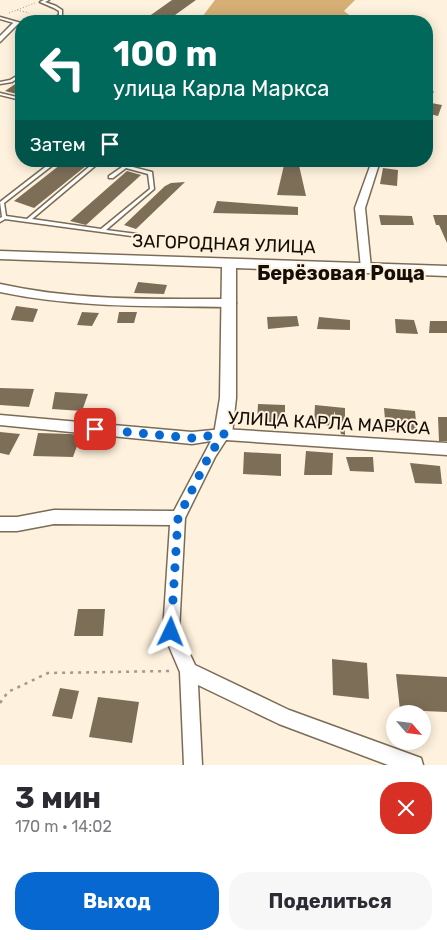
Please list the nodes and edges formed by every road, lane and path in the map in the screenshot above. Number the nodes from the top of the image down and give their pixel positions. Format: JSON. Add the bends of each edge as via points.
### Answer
{"nodes":[{"id":1,"x":47,"y":0,"type":"edge"},
{"id":2,"x":42,"y":2,"type":"junction"},
{"id":3,"x":16,"y":10,"type":"junction"},
{"id":4,"x":8,"y":13,"type":"dead end"},
{"id":5,"x":29,"y":13,"type":"dead end"},
{"id":6,"x":60,"y":15,"type":"edge"},
{"id":7,"x":1,"y":19,"type":"edge"},
{"id":8,"x":15,"y":23,"type":"edge"},
{"id":9,"x":15,"y":27,"type":"edge"},
{"id":10,"x":0,"y":40,"type":"edge"},
{"id":11,"x":15,"y":79,"type":"edge"},
{"id":12,"x":0,"y":84,"type":"edge"},
{"id":13,"x":0,"y":94,"type":"edge"},
{"id":14,"x":15,"y":98,"type":"edge"},
{"id":15,"x":48,"y":167,"type":"edge"},
{"id":16,"x":92,"y":167,"type":"edge"},
{"id":17,"x":124,"y":167,"type":"edge"},
{"id":18,"x":129,"y":167,"type":"edge"},
{"id":19,"x":374,"y":167,"type":"edge"},
{"id":20,"x":111,"y":178,"type":"dead end"},
{"id":21,"x":2,"y":219,"type":"edge"},
{"id":22,"x":27,"y":221,"type":"junction"},
{"id":23,"x":102,"y":231,"type":"junction"},
{"id":24,"x":137,"y":236,"type":"dead end"},
{"id":25,"x":0,"y":255,"type":"edge"},
{"id":26,"x":229,"y":263,"type":"junction"},
{"id":27,"x":366,"y":268,"type":"junction"},
{"id":28,"x":447,"y":271,"type":"edge"},
{"id":29,"x":0,"y":288,"type":"edge"},
{"id":30,"x":230,"y":303,"type":"junction"},
{"id":31,"x":0,"y":420,"type":"edge"},
{"id":32,"x":224,"y":434,"type":"junction"},
{"id":33,"x":447,"y":449,"type":"edge"},
{"id":34,"x":178,"y":518,"type":"junction"},
{"id":35,"x":0,"y":524,"type":"edge"},
{"id":36,"x":189,"y":671,"type":"junction"},
{"id":37,"x":0,"y":703,"type":"edge"},
{"id":38,"x":193,"y":765,"type":"edge"},
{"id":39,"x":414,"y":765,"type":"edge"}],
"edges":[{"from":1,"to":2,"type":"lane"},
{"from":2,"to":3,"type":"path"},
{"from":2,"to":6,"type":"lane","via":[[55,6],[61,11]]},
{"from":3,"to":4,"type":"path"},
{"from":3,"to":5,"type":"path"},
{"from":7,"to":8,"type":"lane"},
{"from":9,"to":10,"type":"street"},
{"from":11,"to":12,"type":"lane"},
{"from":13,"to":14,"type":"lane"},
{"from":15,"to":21,"type":"lane","via":[[2,203]]},
{"from":16,"to":22,"type":"lane"},
{"from":17,"to":20,"type":"lane"},
{"from":18,"to":23,"type":"lane","via":[[150,173],[152,189]]},
{"from":19,"to":27,"type":"street","via":[[360,208]]},
{"from":21,"to":22,"type":"lane"},
{"from":22,"to":23,"type":"lane"},
{"from":23,"to":24,"type":"lane"},
{"from":25,"to":26,"type":"street","name":"ЗАГОРОДНАЯ УЛИЦА"},
{"from":26,"to":27,"type":"street","name":"ЗАГОРОДНАЯ УЛИЦА"},
{"from":26,"to":30,"type":"street"},
{"from":27,"to":28,"type":"street","name":"ЗАГОРОДНАЯ УЛИЦА"},
{"from":29,"to":30,"type":"street","via":[[81,300]]},
{"from":30,"to":32,"type":"street"},
{"from":31,"to":32,"type":"street","name":"УЛИЦА КАРЛА МАРКСА","via":[[192,438]]},
{"from":32,"to":33,"type":"street","name":"УЛИЦА КАРЛА МАРКСА"},
{"from":32,"to":34,"type":"street","via":[[210,454]]},
{"from":34,"to":35,"type":"street","via":[[54,517]]},
{"from":34,"to":36,"type":"street","via":[[171,632]]},
{"from":36,"to":37,"type":"path","via":[[48,673],[8,692]]},
{"from":36,"to":38,"type":"street"},
{"from":36,"to":39,"type":"street","via":[[285,718]]}]}
